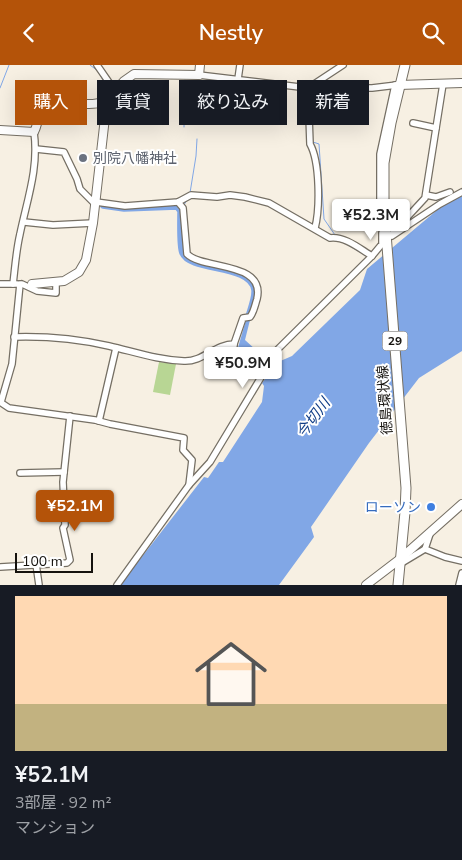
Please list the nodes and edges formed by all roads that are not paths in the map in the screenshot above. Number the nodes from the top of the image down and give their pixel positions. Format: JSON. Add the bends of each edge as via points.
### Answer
{"nodes":[{"id":1,"x":97,"y":65,"type":"edge"},
{"id":2,"x":200,"y":65,"type":"edge"},
{"id":3,"x":240,"y":65,"type":"edge"},
{"id":4,"x":343,"y":65,"type":"edge"},
{"id":5,"x":405,"y":65,"type":"edge"},
{"id":6,"x":199,"y":75,"type":"junction"},
{"id":7,"x":238,"y":79,"type":"junction"},
{"id":8,"x":107,"y":80,"type":"edge"},
{"id":9,"x":125,"y":80,"type":"edge"},
{"id":10,"x":320,"y":80,"type":"edge"},
{"id":11,"x":462,"y":83,"type":"edge"},
{"id":12,"x":443,"y":84,"type":"junction"},
{"id":13,"x":397,"y":85,"type":"junction"},
{"id":14,"x":297,"y":87,"type":"edge"},
{"id":15,"x":369,"y":88,"type":"edge"},
{"id":16,"x":97,"y":103,"type":"edge"},
{"id":17,"x":413,"y":123,"type":"dead end"},
{"id":18,"x":104,"y":125,"type":"edge"},
{"id":19,"x":309,"y":125,"type":"edge"},
{"id":20,"x":436,"y":128,"type":"junction"},
{"id":21,"x":0,"y":130,"type":"edge"},
{"id":22,"x":34,"y":132,"type":"junction"},
{"id":23,"x":36,"y":149,"type":"junction"},
{"id":24,"x":462,"y":191,"type":"edge"},
{"id":25,"x":450,"y":192,"type":"dead end"},
{"id":26,"x":426,"y":195,"type":"junction"},
{"id":27,"x":96,"y":203,"type":"junction"},
{"id":28,"x":181,"y":205,"type":"junction"},
{"id":29,"x":24,"y":222,"type":"junction"},
{"id":30,"x":93,"y":223,"type":"junction"},
{"id":31,"x":315,"y":228,"type":"junction"},
{"id":32,"x":387,"y":239,"type":"junction"},
{"id":33,"x":372,"y":256,"type":"junction"},
{"id":34,"x":32,"y":283,"type":"joint"},
{"id":35,"x":56,"y":283,"type":"junction"},
{"id":36,"x":0,"y":284,"type":"edge"},
{"id":37,"x":18,"y":284,"type":"junction"},
{"id":38,"x":14,"y":337,"type":"junction"},
{"id":39,"x":234,"y":345,"type":"junction"},
{"id":40,"x":116,"y":348,"type":"junction"},
{"id":41,"x":266,"y":369,"type":"junction"},
{"id":42,"x":0,"y":402,"type":"edge"},
{"id":43,"x":70,"y":416,"type":"junction"},
{"id":44,"x":100,"y":421,"type":"junction"},
{"id":45,"x":64,"y":472,"type":"junction"},
{"id":46,"x":20,"y":473,"type":"dead end"},
{"id":47,"x":189,"y":485,"type":"junction"},
{"id":48,"x":462,"y":504,"type":"edge"},
{"id":49,"x":431,"y":532,"type":"junction"},
{"id":50,"x":425,"y":549,"type":"junction"},
{"id":51,"x":462,"y":561,"type":"edge"},
{"id":52,"x":400,"y":562,"type":"junction"},
{"id":53,"x":36,"y":564,"type":"junction"},
{"id":54,"x":0,"y":567,"type":"edge"},
{"id":55,"x":462,"y":573,"type":"edge"},
{"id":56,"x":39,"y":585,"type":"edge"},
{"id":57,"x":118,"y":585,"type":"edge"},
{"id":58,"x":366,"y":585,"type":"edge"},
{"id":59,"x":398,"y":585,"type":"edge"},
{"id":60,"x":459,"y":585,"type":"edge"}],
"edges":[{"from":1,"to":8,"type":"street"},
{"from":2,"to":6,"type":"street"},
{"from":3,"to":7,"type":"street"},
{"from":4,"to":10,"type":"street"},
{"from":5,"to":13,"type":"main road","name":"徳島環状線","number":"29"},
{"from":6,"to":7,"type":"street"},
{"from":6,"to":9,"type":"street","via":[[134,74]]},
{"from":7,"to":14,"type":"street"},
{"from":11,"to":12,"type":"street"},
{"from":12,"to":13,"type":"street"},
{"from":12,"to":20,"type":"street"},
{"from":13,"to":15,"type":"street"},
{"from":13,"to":32,"type":"main road","name":"徳島環状線","number":"29","via":[[384,163]]},
{"from":13,"to":33,"type":"street","via":[[380,154],[382,245]]},
{"from":16,"to":22,"type":"street","via":[[51,105],[42,112]]},
{"from":17,"to":20,"type":"street"},
{"from":18,"to":27,"type":"street"},
{"from":19,"to":31,"type":"street","via":[[310,144],[317,166],[319,208]]},
{"from":20,"to":26,"type":"street"},
{"from":21,"to":22,"type":"street"},
{"from":22,"to":23,"type":"street"},
{"from":23,"to":27,"type":"street","via":[[64,152],[80,189]]},
{"from":23,"to":29,"type":"street"},
{"from":24,"to":32,"type":"street"},
{"from":25,"to":26,"type":"street","via":[[436,197]]},
{"from":26,"to":32,"type":"street"},
{"from":27,"to":28,"type":"street"},
{"from":27,"to":30,"type":"street"},
{"from":28,"to":31,"type":"street","via":[[190,195],[255,199]]},
{"from":28,"to":39,"type":"street","via":[[186,254],[192,259],[242,272],[253,279],[258,290],[253,313],[243,318]]},
{"from":29,"to":30,"type":"street","via":[[53,225]]},
{"from":29,"to":37,"type":"street","via":[[20,234]]},
{"from":30,"to":35,"type":"street","via":[[83,267],[70,278]]},
{"from":31,"to":33,"type":"street"},
{"from":32,"to":52,"type":"main road","name":"徳島環状線","number":"29","via":[[406,488]]},
{"from":33,"to":41,"type":"street","via":[[275,352],[276,357]]},
{"from":34,"to":35,"type":"street"},
{"from":34,"to":37,"type":"street"},
{"from":35,"to":37,"type":"street","via":[[56,293]]},
{"from":36,"to":37,"type":"street"},
{"from":37,"to":38,"type":"street"},
{"from":38,"to":40,"type":"street","via":[[59,337]]},
{"from":38,"to":42,"type":"street","via":[[12,364]]},
{"from":39,"to":40,"type":"street","via":[[219,347],[194,361],[156,359]]},
{"from":39,"to":41,"type":"street","via":[[233,358],[245,368],[259,364]]},
{"from":40,"to":44,"type":"street"},
{"from":41,"to":47,"type":"street","via":[[210,462]]},
{"from":42,"to":43,"type":"street","via":[[9,408]]},
{"from":43,"to":44,"type":"street"},
{"from":43,"to":45,"type":"street"},
{"from":44,"to":47,"type":"street","via":[[184,437],[183,450],[192,460]]},
{"from":45,"to":46,"type":"street"},
{"from":45,"to":53,"type":"street","via":[[63,528],[70,560],[67,563]]},
{"from":47,"to":57,"type":"street"},
{"from":48,"to":49,"type":"street"},
{"from":49,"to":50,"type":"street"},
{"from":49,"to":52,"type":"street"},
{"from":50,"to":51,"type":"street"},
{"from":50,"to":52,"type":"street"},
{"from":52,"to":58,"type":"street"},
{"from":52,"to":59,"type":"main road","name":"徳島環状線","number":"29"},
{"from":53,"to":54,"type":"street"},
{"from":53,"to":56,"type":"street"},
{"from":55,"to":60,"type":"street"}]}
